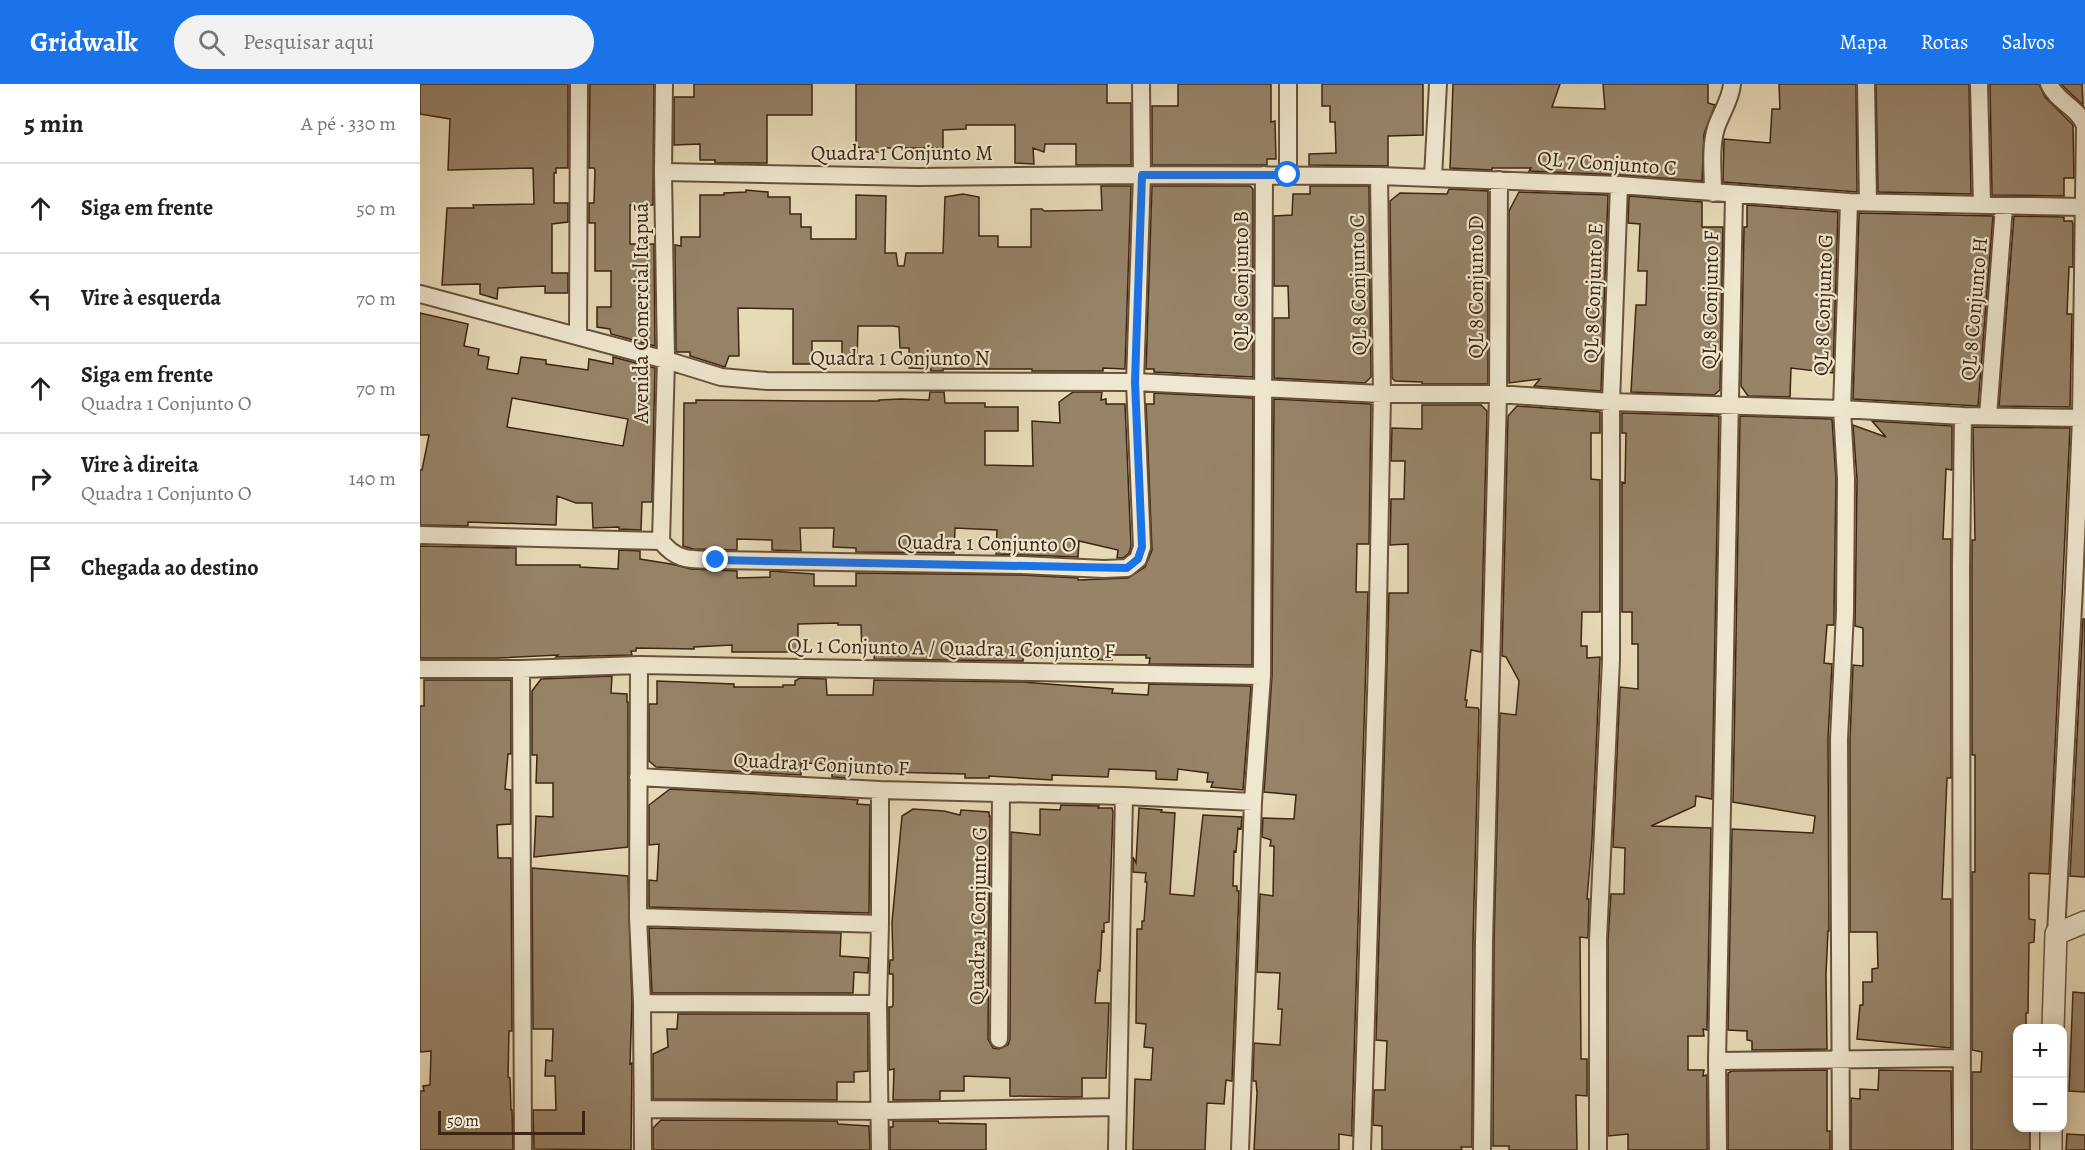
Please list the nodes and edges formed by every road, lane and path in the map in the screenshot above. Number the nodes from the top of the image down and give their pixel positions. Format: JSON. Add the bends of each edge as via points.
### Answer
{"nodes":[{"id":1,"x":579,"y":84,"type":"edge"},
{"id":2,"x":664,"y":84,"type":"edge"},
{"id":3,"x":1141,"y":84,"type":"edge"},
{"id":4,"x":1288,"y":84,"type":"edge"},
{"id":5,"x":1438,"y":84,"type":"edge"},
{"id":6,"x":1732,"y":84,"type":"edge"},
{"id":7,"x":1866,"y":84,"type":"edge"},
{"id":8,"x":1979,"y":84,"type":"edge"},
{"id":9,"x":2049,"y":84,"type":"edge"},
{"id":10,"x":663,"y":171,"type":"junction"},
{"id":11,"x":1142,"y":175,"type":"junction"},
{"id":12,"x":1264,"y":175,"type":"junction"},
{"id":13,"x":1288,"y":175,"type":"junction"},
{"id":14,"x":1379,"y":176,"type":"junction"},
{"id":15,"x":1433,"y":177,"type":"junction"},
{"id":16,"x":1499,"y":180,"type":"junction"},
{"id":17,"x":1619,"y":185,"type":"junction"},
{"id":18,"x":1713,"y":193,"type":"junction"},
{"id":19,"x":1734,"y":195,"type":"junction"},
{"id":20,"x":1849,"y":202,"type":"junction"},
{"id":21,"x":1868,"y":202,"type":"junction"},
{"id":22,"x":1982,"y":204,"type":"junction"},
{"id":23,"x":2004,"y":206,"type":"junction"},
{"id":24,"x":2083,"y":207,"type":"junction"},
{"id":25,"x":420,"y":294,"type":"edge"},
{"id":26,"x":578,"y":336,"type":"junction"},
{"id":27,"x":666,"y":360,"type":"junction"},
{"id":28,"x":1135,"y":382,"type":"junction"},
{"id":29,"x":1263,"y":387,"type":"junction"},
{"id":30,"x":1382,"y":394,"type":"junction"},
{"id":31,"x":1498,"y":394,"type":"junction"},
{"id":32,"x":1611,"y":402,"type":"junction"},
{"id":33,"x":1731,"y":406,"type":"junction"},
{"id":34,"x":1842,"y":409,"type":"junction"},
{"id":35,"x":1963,"y":416,"type":"junction"},
{"id":36,"x":1988,"y":416,"type":"junction"},
{"id":37,"x":2083,"y":418,"type":"edge"},
{"id":38,"x":420,"y":535,"type":"edge"},
{"id":39,"x":661,"y":541,"type":"junction"},
{"id":40,"x":639,"y":665,"type":"junction"},
{"id":41,"x":420,"y":669,"type":"edge"},
{"id":42,"x":521,"y":669,"type":"junction"},
{"id":43,"x":1262,"y":676,"type":"junction"},
{"id":44,"x":638,"y":777,"type":"junction"},
{"id":45,"x":880,"y":790,"type":"junction"},
{"id":46,"x":1001,"y":793,"type":"junction"},
{"id":47,"x":1124,"y":796,"type":"junction"},
{"id":48,"x":1253,"y":802,"type":"junction"},
{"id":49,"x":638,"y":917,"type":"junction"},
{"id":50,"x":2085,"y":922,"type":"edge"},
{"id":51,"x":880,"y":924,"type":"junction"},
{"id":52,"x":2056,"y":934,"type":"junction"},
{"id":53,"x":642,"y":1003,"type":"junction"},
{"id":54,"x":878,"y":1004,"type":"junction"},
{"id":55,"x":2054,"y":1024,"type":"edge"},
{"id":56,"x":999,"y":1039,"type":"dead end"},
{"id":57,"x":1961,"y":1058,"type":"junction"},
{"id":58,"x":1840,"y":1059,"type":"junction"},
{"id":59,"x":1717,"y":1061,"type":"junction"},
{"id":60,"x":1118,"y":1107,"type":"junction"},
{"id":61,"x":644,"y":1109,"type":"junction"},
{"id":62,"x":881,"y":1111,"type":"junction"},
{"id":63,"x":2051,"y":1132,"type":"edge"},
{"id":64,"x":523,"y":1150,"type":"edge"},
{"id":65,"x":643,"y":1150,"type":"edge"},
{"id":66,"x":880,"y":1150,"type":"edge"},
{"id":67,"x":1117,"y":1150,"type":"edge"},
{"id":68,"x":1240,"y":1150,"type":"edge"},
{"id":69,"x":1362,"y":1150,"type":"edge"},
{"id":70,"x":1482,"y":1150,"type":"edge"},
{"id":71,"x":1598,"y":1150,"type":"edge"},
{"id":72,"x":1718,"y":1150,"type":"edge"},
{"id":73,"x":1841,"y":1150,"type":"edge"},
{"id":74,"x":1962,"y":1150,"type":"edge"},
{"id":75,"x":2051,"y":1150,"type":"edge"}],
"edges":[{"from":1,"to":26,"type":"street"},
{"from":2,"to":10,"type":"street","name":"Avenida Comercial Itapuã"},
{"from":3,"to":11,"type":"street"},
{"from":4,"to":13,"type":"street"},
{"from":5,"to":15,"type":"street"},
{"from":6,"to":18,"type":"street","via":[[1715,130]]},
{"from":7,"to":21,"type":"street"},
{"from":8,"to":22,"type":"street"},
{"from":9,"to":24,"type":"street","via":[[2053,93],[2084,123]]},
{"from":10,"to":11,"type":"street","name":"Quadra 1 Conjunto M","via":[[917,177]]},
{"from":10,"to":27,"type":"street","name":"Avenida Comercial Itapuã"},
{"from":11,"to":12,"type":"street","name":"Quadra 1 Conjunto M"},
{"from":11,"to":28,"type":"street"},
{"from":12,"to":13,"type":"street","name":"Quadra 1 Conjunto M"},
{"from":12,"to":29,"type":"street","name":"QL 8 Conjunto B"},
{"from":13,"to":14,"type":"street"},
{"from":14,"to":15,"type":"street","name":"QL 7 Conjunto C"},
{"from":14,"to":30,"type":"street","name":"QL 8 Conjunto C"},
{"from":15,"to":16,"type":"street","name":"QL 7 Conjunto C"},
{"from":16,"to":17,"type":"street","name":"QL 7 Conjunto C"},
{"from":16,"to":31,"type":"street","name":"QL 8 Conjunto D"},
{"from":17,"to":18,"type":"street","name":"QL 7 Conjunto C"},
{"from":17,"to":32,"type":"street","name":"QL 8 Conjunto E"},
{"from":18,"to":19,"type":"street","name":"QL 7 Conjunto C"},
{"from":19,"to":20,"type":"street","name":"QL 7 Conjunto C"},
{"from":19,"to":33,"type":"street","name":"QL 8 Conjunto F"},
{"from":20,"to":21,"type":"street","name":"QL 7 Conjunto C"},
{"from":20,"to":34,"type":"street","name":"QL 8 Conjunto G"},
{"from":21,"to":22,"type":"street","name":"QL 7 Conjunto C"},
{"from":22,"to":23,"type":"street"},
{"from":23,"to":24,"type":"street"},
{"from":23,"to":36,"type":"street","name":"QL 8 Conjunto H"},
{"from":24,"to":37,"type":"street"},
{"from":25,"to":26,"type":"street","name":"Quadra 1 Conjunto N"},
{"from":26,"to":27,"type":"street","name":"Quadra 1 Conjunto N"},
{"from":27,"to":28,"type":"street","name":"Quadra 1 Conjunto N","via":[[721,377],[767,381]]},
{"from":27,"to":39,"type":"street","name":"Avenida Comercial Itapuã"},
{"from":28,"to":29,"type":"street","name":"Quadra 1 Conjunto N"},
{"from":28,"to":39,"type":"street","name":"Quadra 1 Conjunto O","via":[[1142,547],[1138,559],[1127,568],[682,558],[669,552]]},
{"from":29,"to":30,"type":"street","name":"Quadra 1 Conjunto N"},
{"from":29,"to":43,"type":"street","name":"QL 8 Conjunto B"},
{"from":30,"to":31,"type":"street","name":"Quadra 1 Conjunto N"},
{"from":30,"to":69,"type":"street","name":"QL 8 Conjunto C"},
{"from":31,"to":32,"type":"street","name":"Quadra 1 Conjunto N"},
{"from":31,"to":70,"type":"street","name":"QL 8 Conjunto D"},
{"from":32,"to":33,"type":"street","name":"Quadra 1 Conjunto N"},
{"from":32,"to":71,"type":"street","name":"QL 8 Conjunto E","via":[[1611,660],[1598,940]]},
{"from":33,"to":34,"type":"street","name":"Quadra 1 Conjunto N"},
{"from":33,"to":59,"type":"street","name":"QL 8 Conjunto F"},
{"from":34,"to":35,"type":"street","name":"Quadra 1 Conjunto N"},
{"from":34,"to":58,"type":"street","name":"QL 8 Conjunto G","via":[[1846,479],[1839,739]]},
{"from":35,"to":36,"type":"street","name":"Quadra 1 Conjunto N"},
{"from":35,"to":57,"type":"street"},
{"from":36,"to":37,"type":"street","name":"Quadra 1 Conjunto N"},
{"from":37,"to":52,"type":"street"},
{"from":38,"to":39,"type":"street"},
{"from":40,"to":42,"type":"street","name":"QL 1 Conjunto A / Quadra 1 Conjunto F"},
{"from":40,"to":43,"type":"street","name":"QL 1 Conjunto A / Quadra 1 Conjunto F"},
{"from":40,"to":44,"type":"street"},
{"from":41,"to":42,"type":"street","name":"QL 1 Conjunto A / Quadra 1 Conjunto F"},
{"from":42,"to":64,"type":"street"},
{"from":43,"to":48,"type":"street","name":"QL 8 Conjunto B"},
{"from":44,"to":45,"type":"street","name":"Quadra 1 Conjunto F"},
{"from":44,"to":49,"type":"street"},
{"from":45,"to":46,"type":"street","name":"Quadra 1 Conjunto F"},
{"from":45,"to":51,"type":"street"},
{"from":46,"to":47,"type":"street","name":"Quadra 1 Conjunto F"},
{"from":46,"to":56,"type":"street","name":"Quadra 1 Conjunto G"},
{"from":47,"to":48,"type":"street","name":"Quadra 1 Conjunto F"},
{"from":47,"to":60,"type":"street"},
{"from":48,"to":68,"type":"street","name":"QL 8 Conjunto B"},
{"from":49,"to":51,"type":"street"},
{"from":49,"to":53,"type":"street"},
{"from":50,"to":52,"type":"street"},
{"from":51,"to":54,"type":"street"},
{"from":52,"to":55,"type":"street"},
{"from":53,"to":54,"type":"street"},
{"from":53,"to":61,"type":"street"},
{"from":54,"to":62,"type":"street"},
{"from":57,"to":58,"type":"street"},
{"from":57,"to":74,"type":"street"},
{"from":58,"to":59,"type":"street"},
{"from":58,"to":73,"type":"street","name":"QL 8 Conjunto G"},
{"from":59,"to":72,"type":"street","name":"QL 8 Conjunto F"},
{"from":60,"to":62,"type":"street"},
{"from":60,"to":67,"type":"street"},
{"from":61,"to":62,"type":"street"},
{"from":61,"to":65,"type":"street"},
{"from":62,"to":66,"type":"street"},
{"from":63,"to":75,"type":"street"}]}
